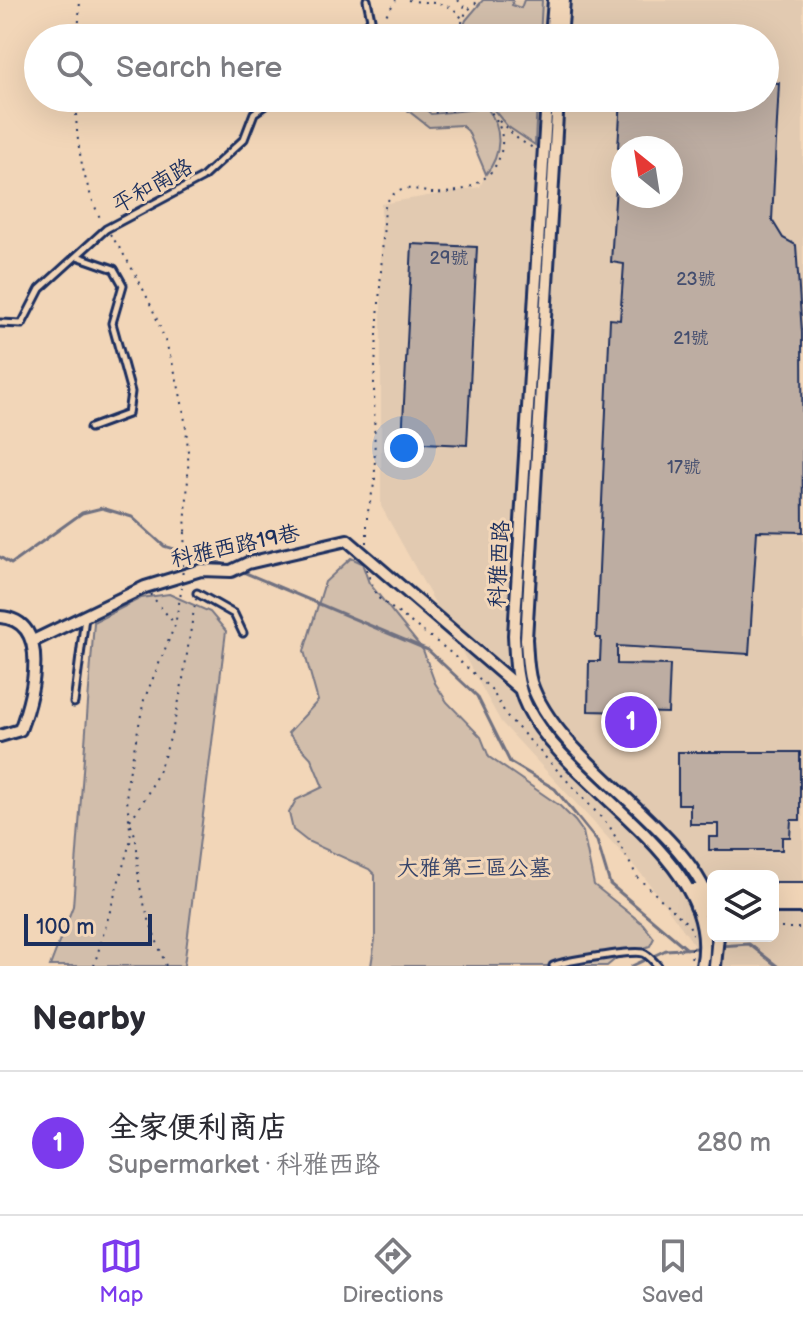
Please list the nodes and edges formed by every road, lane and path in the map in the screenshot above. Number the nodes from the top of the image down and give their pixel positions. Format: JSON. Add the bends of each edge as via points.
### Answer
{"nodes":[{"id":1,"x":80,"y":0,"type":"edge"},
{"id":2,"x":367,"y":0,"type":"edge"},
{"id":3,"x":396,"y":0,"type":"edge"},
{"id":4,"x":408,"y":0,"type":"edge"},
{"id":5,"x":458,"y":0,"type":"edge"},
{"id":6,"x":479,"y":0,"type":"edge"},
{"id":7,"x":554,"y":0,"type":"edge"},
{"id":8,"x":564,"y":0,"type":"edge"},
{"id":9,"x":468,"y":11,"type":"junction"},
{"id":10,"x":462,"y":19,"type":"junction"},
{"id":11,"x":79,"y":24,"type":"edge"},
{"id":12,"x":368,"y":24,"type":"edge"},
{"id":13,"x":387,"y":24,"type":"edge"},
{"id":14,"x":460,"y":24,"type":"edge"},
{"id":15,"x":552,"y":24,"type":"edge"},
{"id":16,"x":562,"y":24,"type":"edge"},
{"id":17,"x":77,"y":112,"type":"edge"},
{"id":18,"x":255,"y":112,"type":"edge"},
{"id":19,"x":491,"y":112,"type":"edge"},
{"id":20,"x":546,"y":112,"type":"edge"},
{"id":21,"x":557,"y":112,"type":"edge"},
{"id":22,"x":496,"y":117,"type":"junction"},
{"id":23,"x":543,"y":152,"type":"junction"},
{"id":24,"x":106,"y":229,"type":"junction"},
{"id":25,"x":76,"y":255,"type":"junction"},
{"id":26,"x":0,"y":323,"type":"edge"},
{"id":27,"x":90,"y":428,"type":"dead end"},
{"id":28,"x":365,"y":556,"type":"junction"},
{"id":29,"x":145,"y":587,"type":"junction"},
{"id":30,"x":197,"y":593,"type":"joint"},
{"id":31,"x":85,"y":616,"type":"junction"},
{"id":32,"x":0,"y":617,"type":"edge"},
{"id":33,"x":175,"y":625,"type":"junction"},
{"id":34,"x":243,"y":633,"type":"dead end"},
{"id":35,"x":33,"y":641,"type":"junction"},
{"id":36,"x":519,"y":689,"type":"junction"},
{"id":37,"x":537,"y":696,"type":"junction"},
{"id":38,"x":74,"y":703,"type":"dead end"},
{"id":39,"x":0,"y":736,"type":"edge"},
{"id":40,"x":129,"y":821,"type":"junction"},
{"id":41,"x":779,"y":891,"type":"edge"},
{"id":42,"x":803,"y":891,"type":"edge"},
{"id":43,"x":706,"y":901,"type":"edge"},
{"id":44,"x":779,"y":905,"type":"edge"},
{"id":45,"x":803,"y":905,"type":"edge"},
{"id":46,"x":779,"y":928,"type":"edge"},
{"id":47,"x":803,"y":928,"type":"edge"},
{"id":48,"x":693,"y":935,"type":"dead end"},
{"id":49,"x":717,"y":942,"type":"edge"},
{"id":50,"x":94,"y":966,"type":"edge"},
{"id":51,"x":166,"y":966,"type":"edge"},
{"id":52,"x":553,"y":966,"type":"edge"},
{"id":53,"x":658,"y":966,"type":"edge"},
{"id":54,"x":702,"y":966,"type":"edge"},
{"id":55,"x":715,"y":966,"type":"edge"}],
"edges":[{"from":1,"to":11,"type":"path"},
{"from":2,"to":12,"type":"lane"},
{"from":3,"to":13,"type":"path","via":[[386,15]]},
{"from":4,"to":10,"type":"path","via":[[446,2]]},
{"from":5,"to":9,"type":"path"},
{"from":6,"to":9,"type":"path"},
{"from":7,"to":15,"type":"street"},
{"from":8,"to":16,"type":"street"},
{"from":9,"to":10,"type":"path"},
{"from":10,"to":14,"type":"path"},
{"from":17,"to":24,"type":"path","via":[[89,196]]},
{"from":18,"to":24,"type":"lane","name":"平和南路","via":[[244,139],[202,178]]},
{"from":19,"to":22,"type":"path"},
{"from":20,"to":23,"type":"street","name":"科雅西路"},
{"from":21,"to":37,"type":"street","name":"科雅西路","via":[[526,639]]},
{"from":22,"to":23,"type":"path","via":[[519,140]]},
{"from":22,"to":28,"type":"path","via":[[502,144],[489,176],[464,188],[432,193],[409,189],[387,199],[374,383],[375,480]]},
{"from":23,"to":36,"type":"street","name":"科雅西路","via":[[514,635]]},
{"from":24,"to":25,"type":"lane","name":"平和南路"},
{"from":24,"to":33,"type":"path","bridge":true,"via":[[128,261],[173,366],[188,454]]},
{"from":25,"to":26,"type":"lane","name":"平和南路","via":[[40,289],[22,324]]},
{"from":25,"to":27,"type":"lane","via":[[114,269],[123,285],[112,323],[131,392],[130,408],[121,418]]},
{"from":28,"to":29,"type":"street","name":"科雅西路19巷","via":[[347,540]]},
{"from":28,"to":36,"type":"street","name":"科雅西路19巷"},
{"from":28,"to":48,"type":"path","via":[[377,597],[491,689],[523,735],[610,827],[638,878],[689,925]]},
{"from":29,"to":31,"type":"street","name":"科雅西路19巷"},
{"from":29,"to":33,"type":"path"},
{"from":30,"to":34,"type":"lane","via":[[234,614]]},
{"from":30,"to":40,"type":"path","via":[[172,737]]},
{"from":31,"to":35,"type":"street","name":"科雅西路19巷"},
{"from":31,"to":38,"type":"lane"},
{"from":32,"to":35,"type":"street","via":[[19,622]]},
{"from":33,"to":40,"type":"path","via":[[144,700],[126,789]]},
{"from":35,"to":39,"type":"street","via":[[25,716],[20,730]]},
{"from":36,"to":37,"type":"street","name":"科雅西路19巷"},
{"from":36,"to":43,"type":"street","name":"科雅西路","via":[[548,739]]},
{"from":37,"to":43,"type":"street","name":"科雅西路","via":[[559,729],[679,853]]},
{"from":40,"to":50,"type":"path","via":[[131,839]]},
{"from":40,"to":51,"type":"path","via":[[137,836],[138,878],[147,917]]},
{"from":41,"to":42,"type":"street"},
{"from":43,"to":54,"type":"street","name":"科雅西路"},
{"from":44,"to":45,"type":"street"},
{"from":46,"to":47,"type":"path"},
{"from":49,"to":55,"type":"street"},
{"from":52,"to":53,"type":"lane","via":[[630,952],[644,954]]}]}
